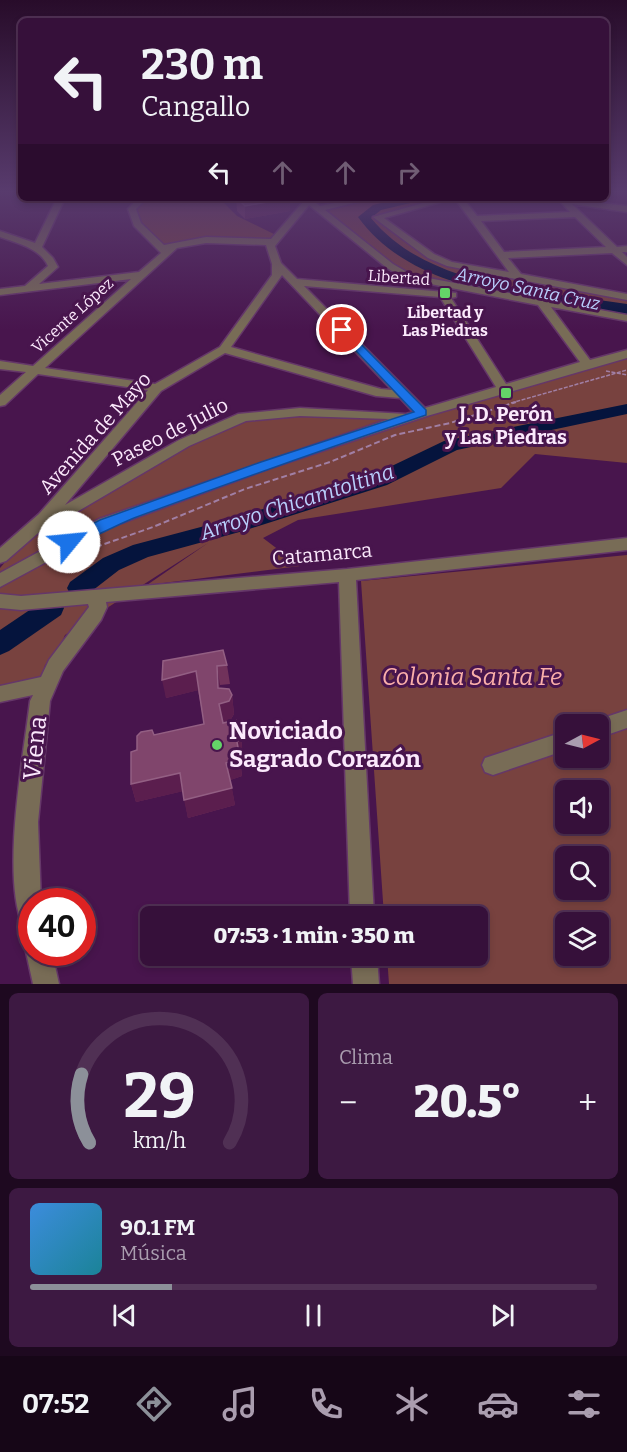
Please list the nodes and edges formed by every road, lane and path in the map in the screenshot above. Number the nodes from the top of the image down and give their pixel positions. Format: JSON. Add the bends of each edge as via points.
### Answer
{"nodes":[{"id":1,"x":10,"y":238,"type":"edge"},
{"id":2,"x":42,"y":238,"type":"edge"},
{"id":3,"x":154,"y":238,"type":"edge"},
{"id":4,"x":283,"y":238,"type":"edge"},
{"id":5,"x":356,"y":238,"type":"edge"},
{"id":6,"x":408,"y":238,"type":"edge"},
{"id":7,"x":490,"y":238,"type":"edge"},
{"id":8,"x":602,"y":238,"type":"edge"},
{"id":9,"x":37,"y":248,"type":"junction"},
{"id":10,"x":167,"y":249,"type":"junction"},
{"id":11,"x":613,"y":249,"type":"junction"},
{"id":12,"x":627,"y":249,"type":"edge"},
{"id":13,"x":274,"y":253,"type":"junction"},
{"id":14,"x":503,"y":255,"type":"junction"},
{"id":15,"x":627,"y":262,"type":"edge"},
{"id":16,"x":141,"y":275,"type":"junction"},
{"id":17,"x":518,"y":277,"type":"junction"},
{"id":18,"x":296,"y":282,"type":"junction"},
{"id":19,"x":29,"y":288,"type":"junction"},
{"id":20,"x":0,"y":291,"type":"edge"},
{"id":21,"x":444,"y":295,"type":"junction"},
{"id":22,"x":501,"y":295,"type":"junction"},
{"id":23,"x":627,"y":297,"type":"edge"},
{"id":24,"x":542,"y":302,"type":"junction"},
{"id":25,"x":627,"y":318,"type":"edge"},
{"id":26,"x":225,"y":349,"type":"junction"},
{"id":27,"x":627,"y":354,"type":"edge"},
{"id":28,"x":586,"y":364,"type":"junction"},
{"id":29,"x":0,"y":365,"type":"edge"},
{"id":30,"x":627,"y":370,"type":"edge"},
{"id":31,"x":34,"y":371,"type":"junction"},
{"id":32,"x":157,"y":388,"type":"junction"},
{"id":33,"x":503,"y":389,"type":"junction"},
{"id":34,"x":403,"y":394,"type":"junction"},
{"id":35,"x":0,"y":402,"type":"edge"},
{"id":36,"x":416,"y":415,"type":"junction"},
{"id":37,"x":32,"y":531,"type":"junction"},
{"id":38,"x":627,"y":544,"type":"edge"},
{"id":39,"x":0,"y":557,"type":"edge"},
{"id":40,"x":68,"y":557,"type":"dead end"},
{"id":41,"x":347,"y":575,"type":"junction"},
{"id":42,"x":0,"y":581,"type":"edge"},
{"id":43,"x":95,"y":596,"type":"junction"},
{"id":44,"x":0,"y":601,"type":"edge"},
{"id":45,"x":21,"y":603,"type":"junction"},
{"id":46,"x":0,"y":607,"type":"edge"},
{"id":47,"x":46,"y":684,"type":"junction"},
{"id":48,"x":0,"y":694,"type":"edge"},
{"id":49,"x":627,"y":719,"type":"edge"},
{"id":50,"x":609,"y":725,"type":"edge"},
{"id":51,"x":555,"y":744,"type":"edge"},
{"id":52,"x":494,"y":765,"type":"dead end"},
{"id":53,"x":27,"y":888,"type":"edge"},
{"id":54,"x":362,"y":906,"type":"edge"},
{"id":55,"x":42,"y":966,"type":"edge"},
{"id":56,"x":365,"y":966,"type":"edge"},
{"id":57,"x":46,"y":984,"type":"edge"},
{"id":58,"x":366,"y":984,"type":"edge"}],
"edges":[{"from":1,"to":9,"type":"street"},
{"from":2,"to":9,"type":"street"},
{"from":3,"to":10,"type":"street"},
{"from":4,"to":13,"type":"street","name":"Avenida de Mayo"},
{"from":5,"to":22,"type":"street","via":[[404,275]]},
{"from":6,"to":17,"type":"street","via":[[441,260]]},
{"from":7,"to":14,"type":"street"},
{"from":8,"to":11,"type":"street"},
{"from":9,"to":19,"type":"street","via":[[53,267]]},
{"from":10,"to":13,"type":"street","via":[[206,240],[242,241]]},
{"from":10,"to":16,"type":"street","name":"Vicente López"},
{"from":11,"to":12,"type":"street"},
{"from":11,"to":14,"type":"street"},
{"from":11,"to":15,"type":"street"},
{"from":13,"to":18,"type":"street"},
{"from":13,"to":26,"type":"street","name":"Avenida de Mayo","via":[[274,279]]},
{"from":14,"to":17,"type":"street"},
{"from":16,"to":19,"type":"street"},
{"from":16,"to":31,"type":"street","name":"Vicente López"},
{"from":17,"to":23,"type":"street"},
{"from":18,"to":21,"type":"street","name":"Libertad"},
{"from":18,"to":34,"type":"street"},
{"from":19,"to":20,"type":"street"},
{"from":21,"to":22,"type":"street","name":"Libertad"},
{"from":21,"to":33,"type":"street"},
{"from":22,"to":24,"type":"street"},
{"from":24,"to":25,"type":"street"},
{"from":24,"to":28,"type":"street"},
{"from":26,"to":32,"type":"street","name":"Avenida de Mayo"},
{"from":26,"to":34,"type":"street","via":[[380,393]]},
{"from":27,"to":28,"type":"street"},
{"from":28,"to":33,"type":"street"},
{"from":29,"to":31,"type":"street"},
{"from":30,"to":40,"type":"path","via":[[450,423],[395,435]]},
{"from":31,"to":32,"type":"street"},
{"from":31,"to":35,"type":"street","name":"Vicente López"},
{"from":32,"to":37,"type":"street","name":"Avenida de Mayo"},
{"from":33,"to":36,"type":"street"},
{"from":34,"to":36,"type":"street"},
{"from":36,"to":37,"type":"street","name":"Paseo de Julio","via":[[300,412],[243,417],[184,443]]},
{"from":36,"to":42,"type":"street","via":[[105,523]]},
{"from":37,"to":39,"type":"street","name":"Avenida de Mayo"},
{"from":38,"to":41,"type":"street","name":"Catamarca"},
{"from":41,"to":43,"type":"street","name":"Catamarca"},
{"from":41,"to":54,"type":"street"},
{"from":43,"to":45,"type":"street","name":"Catamarca"},
{"from":43,"to":47,"type":"street","name":"Viena","via":[[95,615]]},
{"from":44,"to":45,"type":"street","name":"Catamarca"},
{"from":45,"to":46,"type":"street","name":"Catamarca"},
{"from":47,"to":48,"type":"street"},
{"from":47,"to":53,"type":"street","name":"Viena","via":[[40,701],[27,822]]},
{"from":49,"to":50,"type":"street"},
{"from":51,"to":52,"type":"street"},
{"from":55,"to":57,"type":"street"},
{"from":56,"to":58,"type":"street"}]}
